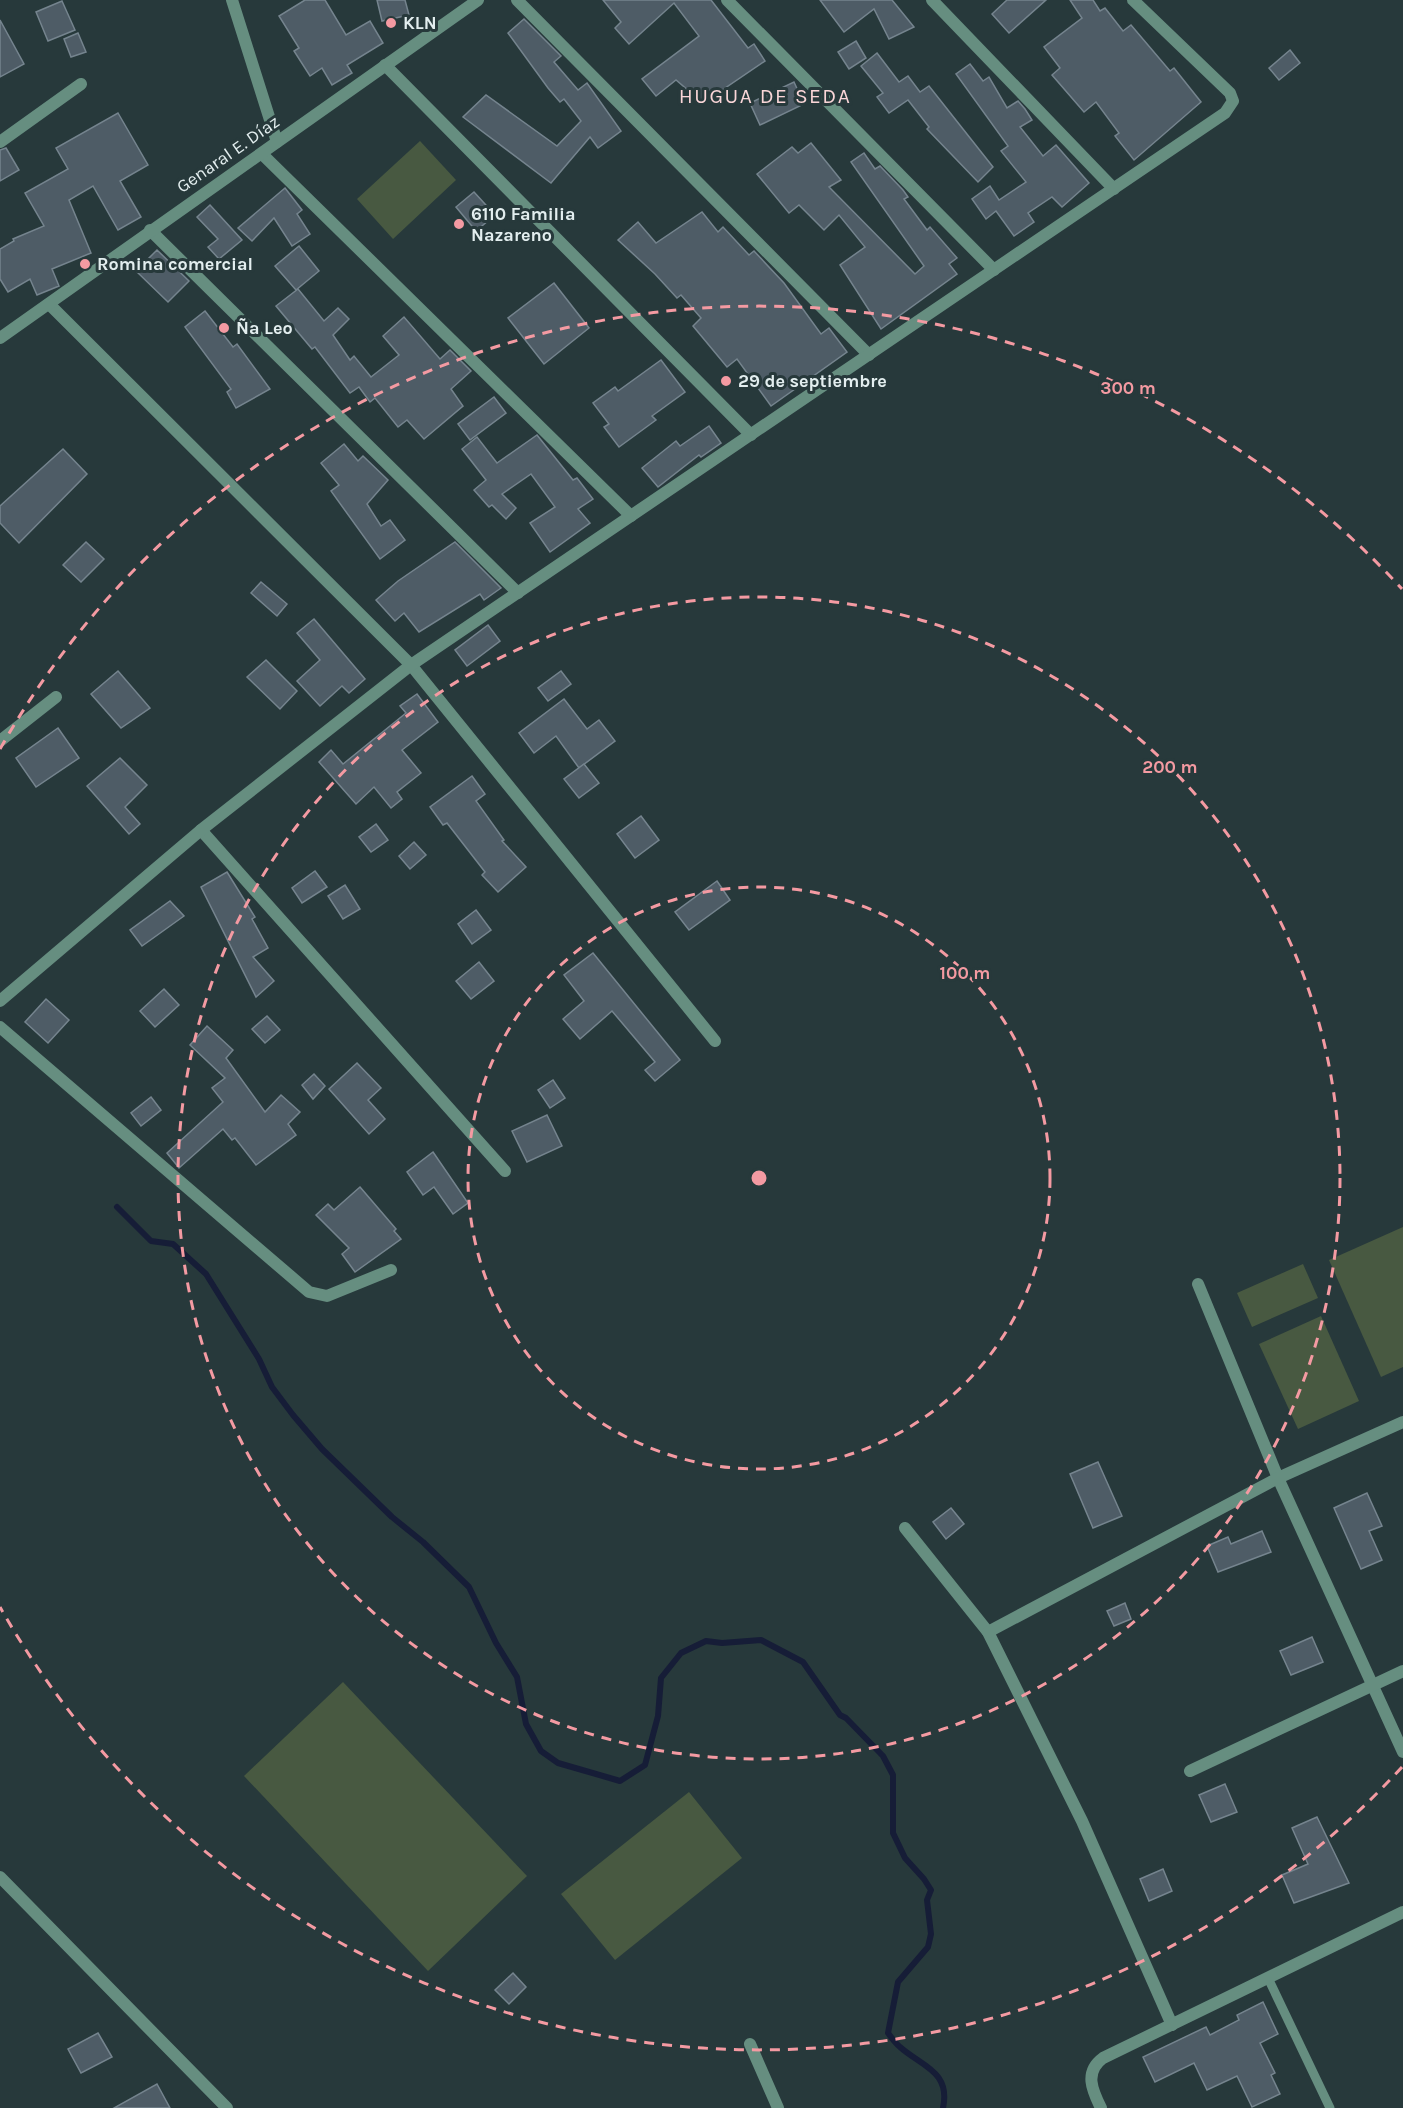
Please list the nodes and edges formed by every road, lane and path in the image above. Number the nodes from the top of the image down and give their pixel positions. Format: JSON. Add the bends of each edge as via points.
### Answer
{"nodes":[{"id":1,"x":232,"y":0,"type":"edge"},
{"id":2,"x":478,"y":0,"type":"edge"},
{"id":3,"x":517,"y":0,"type":"edge"},
{"id":4,"x":727,"y":0,"type":"edge"},
{"id":5,"x":932,"y":0,"type":"edge"},
{"id":6,"x":1139,"y":2,"type":"edge"},
{"id":7,"x":385,"y":65,"type":"junction"},
{"id":8,"x":81,"y":84,"type":"dead end"},
{"id":9,"x":0,"y":142,"type":"edge"},
{"id":10,"x":277,"y":142,"type":"junction"},
{"id":11,"x":262,"y":154,"type":"junction"},
{"id":12,"x":1114,"y":189,"type":"junction"},
{"id":13,"x":150,"y":230,"type":"junction"},
{"id":14,"x":994,"y":270,"type":"junction"},
{"id":15,"x":49,"y":304,"type":"junction"},
{"id":16,"x":0,"y":338,"type":"edge"},
{"id":17,"x":869,"y":355,"type":"junction"},
{"id":18,"x":751,"y":435,"type":"junction"},
{"id":19,"x":631,"y":516,"type":"junction"},
{"id":20,"x":518,"y":593,"type":"junction"},
{"id":21,"x":411,"y":665,"type":"junction"},
{"id":22,"x":56,"y":697,"type":"dead end"},
{"id":23,"x":0,"y":741,"type":"edge"},
{"id":24,"x":201,"y":830,"type":"junction"},
{"id":25,"x":0,"y":1001,"type":"edge"},
{"id":26,"x":0,"y":1026,"type":"edge"},
{"id":27,"x":715,"y":1041,"type":"dead end"},
{"id":28,"x":505,"y":1171,"type":"dead end"},
{"id":29,"x":391,"y":1270,"type":"dead end"},
{"id":30,"x":1198,"y":1284,"type":"dead end"},
{"id":31,"x":1403,"y":1422,"type":"edge"},
{"id":32,"x":1278,"y":1478,"type":"junction"},
{"id":33,"x":905,"y":1528,"type":"dead end"},
{"id":34,"x":988,"y":1632,"type":"junction"},
{"id":35,"x":1403,"y":1671,"type":"edge"},
{"id":36,"x":1373,"y":1686,"type":"junction"},
{"id":37,"x":1403,"y":1752,"type":"edge"},
{"id":38,"x":1190,"y":1771,"type":"dead end"},
{"id":39,"x":0,"y":1877,"type":"edge"},
{"id":40,"x":1403,"y":1912,"type":"edge"},
{"id":41,"x":1268,"y":1978,"type":"junction"},
{"id":42,"x":1172,"y":2025,"type":"junction"},
{"id":43,"x":750,"y":2044,"type":"dead end"},
{"id":44,"x":227,"y":2108,"type":"edge"},
{"id":45,"x":778,"y":2108,"type":"edge"},
{"id":46,"x":1101,"y":2108,"type":"edge"},
{"id":47,"x":1330,"y":2108,"type":"edge"}],
"edges":[{"from":1,"to":10,"type":"street"},
{"from":2,"to":7,"type":"street","name":"Genaral E. Díaz"},
{"from":3,"to":17,"type":"street"},
{"from":4,"to":14,"type":"street"},
{"from":5,"to":12,"type":"street"},
{"from":6,"to":12,"type":"street","via":[[1221,83],[1233,101],[1225,113]]},
{"from":7,"to":10,"type":"street","name":"Genaral E. Díaz"},
{"from":7,"to":18,"type":"street"},
{"from":8,"to":9,"type":"street"},
{"from":10,"to":11,"type":"street","name":"Genaral E. Díaz"},
{"from":11,"to":13,"type":"street","name":"Genaral E. Díaz"},
{"from":11,"to":19,"type":"street"},
{"from":12,"to":14,"type":"street"},
{"from":13,"to":15,"type":"street","name":"Genaral E. Díaz"},
{"from":13,"to":20,"type":"street"},
{"from":14,"to":17,"type":"street"},
{"from":15,"to":16,"type":"street","name":"Genaral E. Díaz"},
{"from":15,"to":21,"type":"street"},
{"from":17,"to":18,"type":"street"},
{"from":18,"to":19,"type":"street"},
{"from":19,"to":20,"type":"street"},
{"from":20,"to":21,"type":"street"},
{"from":21,"to":24,"type":"street"},
{"from":21,"to":27,"type":"street"},
{"from":22,"to":23,"type":"street"},
{"from":24,"to":25,"type":"street"},
{"from":24,"to":28,"type":"street"},
{"from":26,"to":29,"type":"street","via":[[309,1292],[327,1296]]},
{"from":30,"to":32,"type":"street"},
{"from":31,"to":32,"type":"street"},
{"from":32,"to":34,"type":"street"},
{"from":32,"to":36,"type":"street"},
{"from":33,"to":34,"type":"street"},
{"from":34,"to":42,"type":"street","via":[[1082,1821]]},
{"from":35,"to":36,"type":"street"},
{"from":36,"to":37,"type":"street"},
{"from":36,"to":38,"type":"street"},
{"from":39,"to":44,"type":"street"},
{"from":40,"to":41,"type":"street"},
{"from":41,"to":42,"type":"street"},
{"from":41,"to":47,"type":"lane"},
{"from":42,"to":46,"type":"street","via":[[1095,2064],[1092,2088]]},
{"from":43,"to":45,"type":"street"}]}
